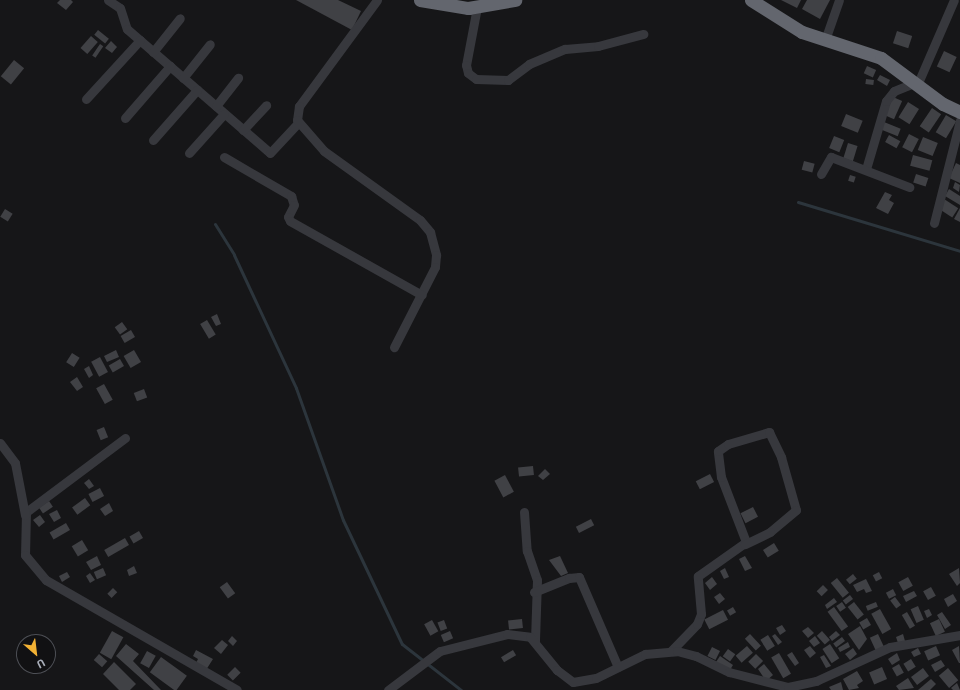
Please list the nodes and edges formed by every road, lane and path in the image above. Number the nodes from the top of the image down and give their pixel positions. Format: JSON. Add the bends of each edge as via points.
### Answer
{"nodes":[{"id":1,"x":108,"y":0,"type":"edge"},
{"id":2,"x":378,"y":0,"type":"edge"},
{"id":3,"x":420,"y":0,"type":"edge"},
{"id":4,"x":515,"y":0,"type":"edge"},
{"id":5,"x":752,"y":0,"type":"edge"},
{"id":6,"x":839,"y":0,"type":"edge"},
{"id":7,"x":954,"y":0,"type":"edge"},
{"id":8,"x":477,"y":7,"type":"junction"},
{"id":9,"x":180,"y":18,"type":"dead end"},
{"id":10,"x":643,"y":34,"type":"dead end"},
{"id":11,"x":140,"y":40,"type":"junction"},
{"id":12,"x":825,"y":40,"type":"junction"},
{"id":13,"x":210,"y":44,"type":"dead end"},
{"id":14,"x":153,"y":52,"type":"junction"},
{"id":15,"x":170,"y":66,"type":"junction"},
{"id":16,"x":183,"y":78,"type":"junction"},
{"id":17,"x":238,"y":78,"type":"dead end"},
{"id":18,"x":917,"y":83,"type":"junction"},
{"id":19,"x":197,"y":90,"type":"junction"},
{"id":20,"x":86,"y":99,"type":"dead end"},
{"id":21,"x":266,"y":105,"type":"dead end"},
{"id":22,"x":216,"y":106,"type":"junction"},
{"id":23,"x":960,"y":112,"type":"edge"},
{"id":24,"x":224,"y":114,"type":"junction"},
{"id":25,"x":125,"y":118,"type":"dead end"},
{"id":26,"x":960,"y":120,"type":"edge"},
{"id":27,"x":298,"y":123,"type":"junction"},
{"id":28,"x":243,"y":130,"type":"junction"},
{"id":29,"x":153,"y":140,"type":"dead end"},
{"id":30,"x":189,"y":153,"type":"dead end"},
{"id":31,"x":224,"y":157,"type":"dead end"},
{"id":32,"x":866,"y":169,"type":"junction"},
{"id":33,"x":822,"y":174,"type":"dead end"},
{"id":34,"x":909,"y":187,"type":"dead end"},
{"id":35,"x":934,"y":223,"type":"dead end"},
{"id":36,"x":422,"y":295,"type":"junction"},
{"id":37,"x":394,"y":347,"type":"dead end"},
{"id":38,"x":125,"y":438,"type":"dead end"},
{"id":39,"x":0,"y":443,"type":"edge"},
{"id":40,"x":524,"y":512,"type":"dead end"},
{"id":41,"x":25,"y":515,"type":"junction"},
{"id":42,"x":745,"y":544,"type":"junction"},
{"id":43,"x":534,"y":592,"type":"junction"},
{"id":44,"x":960,"y":635,"type":"edge"},
{"id":45,"x":535,"y":641,"type":"junction"},
{"id":46,"x":670,"y":651,"type":"junction"},
{"id":47,"x":618,"y":667,"type":"junction"},
{"id":48,"x":237,"y":690,"type":"edge"},
{"id":49,"x":388,"y":690,"type":"edge"}],
"edges":[{"from":1,"to":11,"type":"street","via":[[120,8],[127,29]]},
{"from":2,"to":27,"type":"street","via":[[299,106]]},
{"from":3,"to":8,"type":"highway","via":[[450,7]]},
{"from":4,"to":8,"type":"highway"},
{"from":5,"to":12,"type":"highway","via":[[797,30]]},
{"from":6,"to":12,"type":"street"},
{"from":7,"to":18,"type":"street"},
{"from":8,"to":10,"type":"street","via":[[466,65],[468,73],[476,79],[508,80],[529,64],[565,49],[598,46]]},
{"from":9,"to":14,"type":"street"},
{"from":11,"to":14,"type":"street"},
{"from":11,"to":20,"type":"street"},
{"from":12,"to":18,"type":"highway","via":[[881,58]]},
{"from":13,"to":16,"type":"street"},
{"from":14,"to":15,"type":"street"},
{"from":15,"to":16,"type":"street"},
{"from":15,"to":25,"type":"street"},
{"from":16,"to":19,"type":"street"},
{"from":17,"to":22,"type":"street"},
{"from":18,"to":23,"type":"highway","via":[[943,104]]},
{"from":18,"to":32,"type":"street","via":[[894,91],[886,101]]},
{"from":19,"to":22,"type":"street"},
{"from":19,"to":29,"type":"street"},
{"from":21,"to":28,"type":"street"},
{"from":22,"to":24,"type":"street"},
{"from":24,"to":28,"type":"street"},
{"from":24,"to":30,"type":"street"},
{"from":26,"to":35,"type":"street"},
{"from":27,"to":28,"type":"street","via":[[270,153]]},
{"from":27,"to":36,"type":"street","via":[[324,151],[420,220],[430,232],[436,255]]},
{"from":31,"to":36,"type":"street","via":[[291,196],[294,205],[288,216],[290,221]]},
{"from":32,"to":33,"type":"street","via":[[831,157]]},
{"from":32,"to":34,"type":"street"},
{"from":36,"to":37,"type":"street"},
{"from":38,"to":41,"type":"street"},
{"from":39,"to":41,"type":"street","via":[[15,463]]},
{"from":40,"to":43,"type":"street","via":[[526,549],[537,580]]},
{"from":41,"to":48,"type":"street","via":[[25,555],[39,575]]},
{"from":42,"to":42,"type":"street","via":[[746,538],[721,477],[718,451],[728,444],[769,432],[781,457],[796,510],[770,532]]},
{"from":42,"to":46,"type":"street","via":[[698,576],[701,614],[697,624]]},
{"from":43,"to":45,"type":"street"},
{"from":43,"to":47,"type":"street","via":[[569,578],[579,577]]},
{"from":44,"to":46,"type":"street","via":[[890,647],[796,687],[729,672],[696,656]]},
{"from":45,"to":47,"type":"street","via":[[557,670],[573,682],[596,678]]},
{"from":45,"to":49,"type":"street","via":[[524,635],[507,634],[436,654]]},
{"from":46,"to":47,"type":"street","via":[[645,654]]}]}
